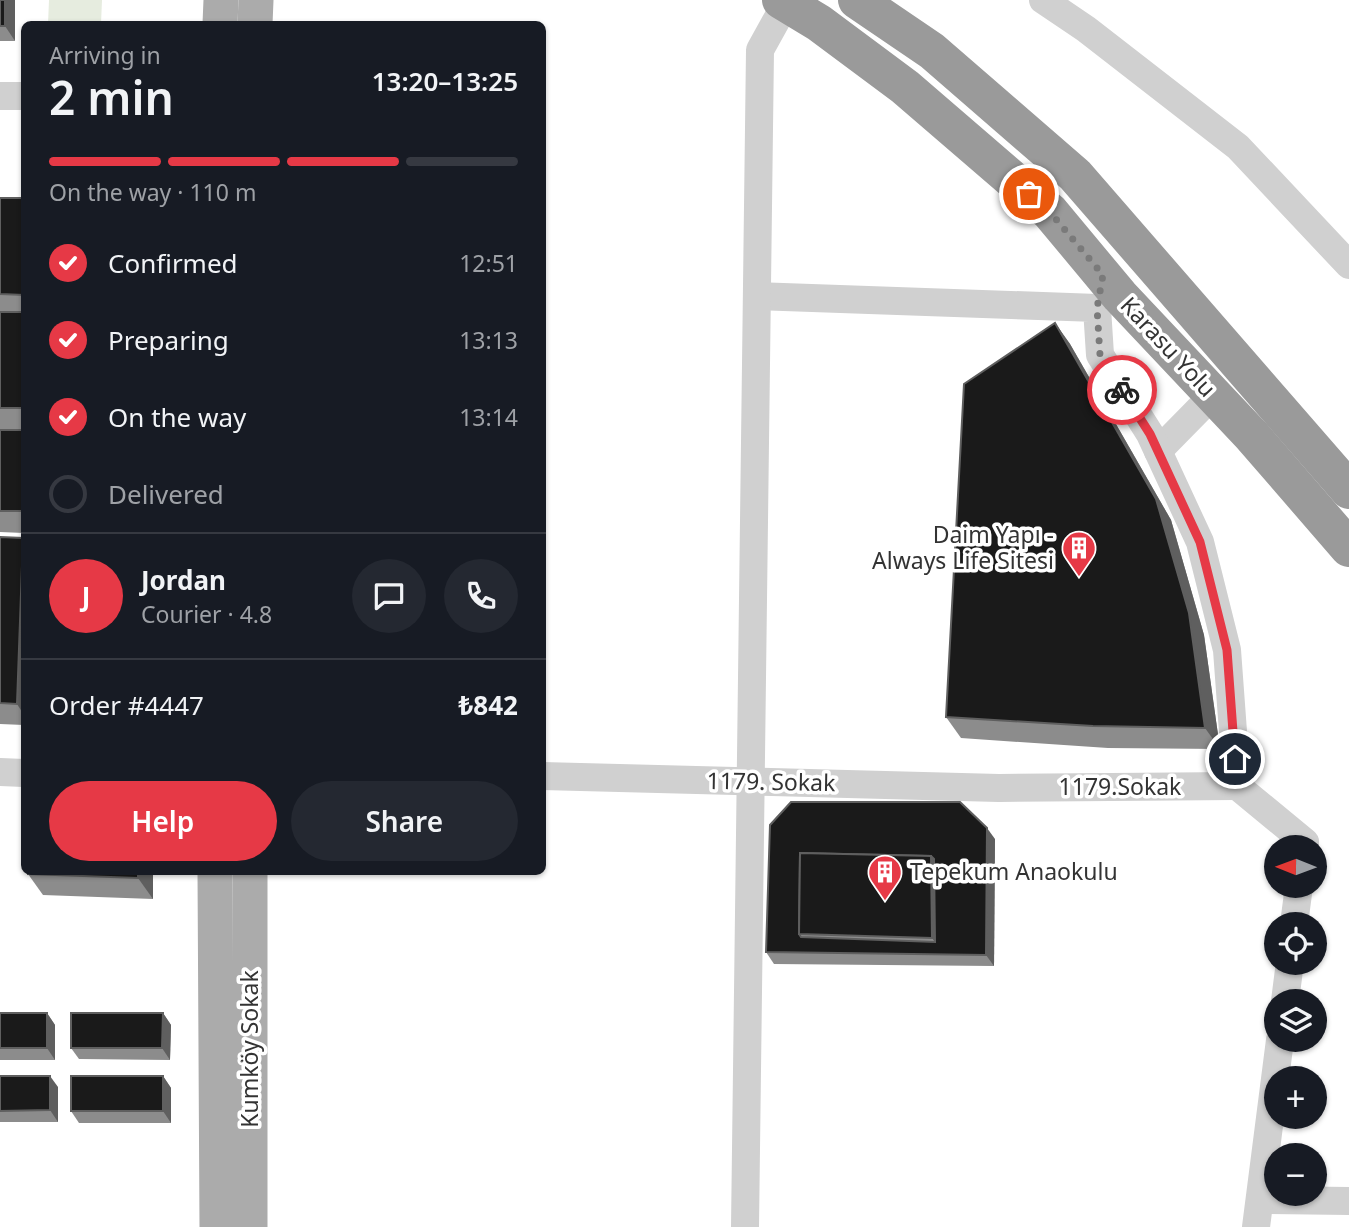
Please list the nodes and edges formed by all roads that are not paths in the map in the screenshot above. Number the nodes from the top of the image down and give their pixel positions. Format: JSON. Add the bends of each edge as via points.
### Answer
{"nodes":[{"id":1,"x":221,"y":0,"type":"edge"},
{"id":2,"x":256,"y":0,"type":"edge"},
{"id":3,"x":857,"y":0,"type":"edge"},
{"id":4,"x":1043,"y":0,"type":"edge"},
{"id":5,"x":783,"y":2,"type":"edge"},
{"id":6,"x":220,"y":21,"type":"edge"},
{"id":7,"x":255,"y":21,"type":"edge"},
{"id":8,"x":0,"y":96,"type":"edge"},
{"id":9,"x":21,"y":96,"type":"edge"},
{"id":10,"x":1349,"y":265,"type":"edge"},
{"id":11,"x":1100,"y":292,"type":"junction"},
{"id":12,"x":758,"y":296,"type":"junction"},
{"id":13,"x":1213,"y":395,"type":"junction"},
{"id":14,"x":1158,"y":451,"type":"junction"},
{"id":15,"x":1349,"y":490,"type":"edge"},
{"id":16,"x":1349,"y":548,"type":"edge"},
{"id":17,"x":0,"y":772,"type":"edge"},
{"id":18,"x":21,"y":773,"type":"edge"},
{"id":19,"x":546,"y":776,"type":"edge"},
{"id":20,"x":752,"y":782,"type":"junction"},
{"id":21,"x":1237,"y":786,"type":"junction"},
{"id":22,"x":999,"y":788,"type":"joint"},
{"id":23,"x":1296,"y":835,"type":"edge"},
{"id":24,"x":215,"y":875,"type":"edge"},
{"id":25,"x":250,"y":875,"type":"edge"},
{"id":26,"x":1278,"y":1052,"type":"edge"},
{"id":27,"x":1349,"y":1201,"type":"edge"},
{"id":28,"x":1258,"y":1213,"type":"edge"},
{"id":29,"x":217,"y":1227,"type":"edge"},
{"id":30,"x":250,"y":1227,"type":"edge"},
{"id":31,"x":746,"y":1227,"type":"edge"}],
"edges":[{"from":1,"to":6,"type":"main road"},
{"from":2,"to":7,"type":"main road"},
{"from":3,"to":15,"type":"highway","via":[[932,51],[1075,175]]},
{"from":4,"to":10,"type":"street","via":[[1238,147]]},
{"from":5,"to":11,"type":"highway","name":"Karasu Yolu","via":[[905,87],[1050,212]]},
{"from":5,"to":12,"type":"street","via":[[760,50]]},
{"from":8,"to":9,"type":"street"},
{"from":11,"to":12,"type":"street","via":[[1055,307]]},
{"from":11,"to":13,"type":"highway","name":"Karasu Yolu"},
{"from":11,"to":14,"type":"street","via":[[1100,355]]},
{"from":12,"to":20,"type":"street"},
{"from":13,"to":14,"type":"street"},
{"from":13,"to":16,"type":"highway","name":"Karasu Yolu"},
{"from":14,"to":21,"type":"street","via":[[1200,542],[1227,650]]},
{"from":17,"to":18,"type":"street"},
{"from":19,"to":20,"type":"street","name":"1179. Sokak"},
{"from":20,"to":22,"type":"street","name":"1179. Sokak"},
{"from":20,"to":31,"type":"street"},
{"from":21,"to":22,"type":"street","name":"1179.Sokak"},
{"from":21,"to":23,"type":"street"},
{"from":24,"to":29,"type":"main road","name":"Kumköy Sokak"},
{"from":25,"to":30,"type":"main road","name":"Kumköy Sokak"},
{"from":26,"to":28,"type":"street"},
{"from":27,"to":28,"type":"street"}]}
